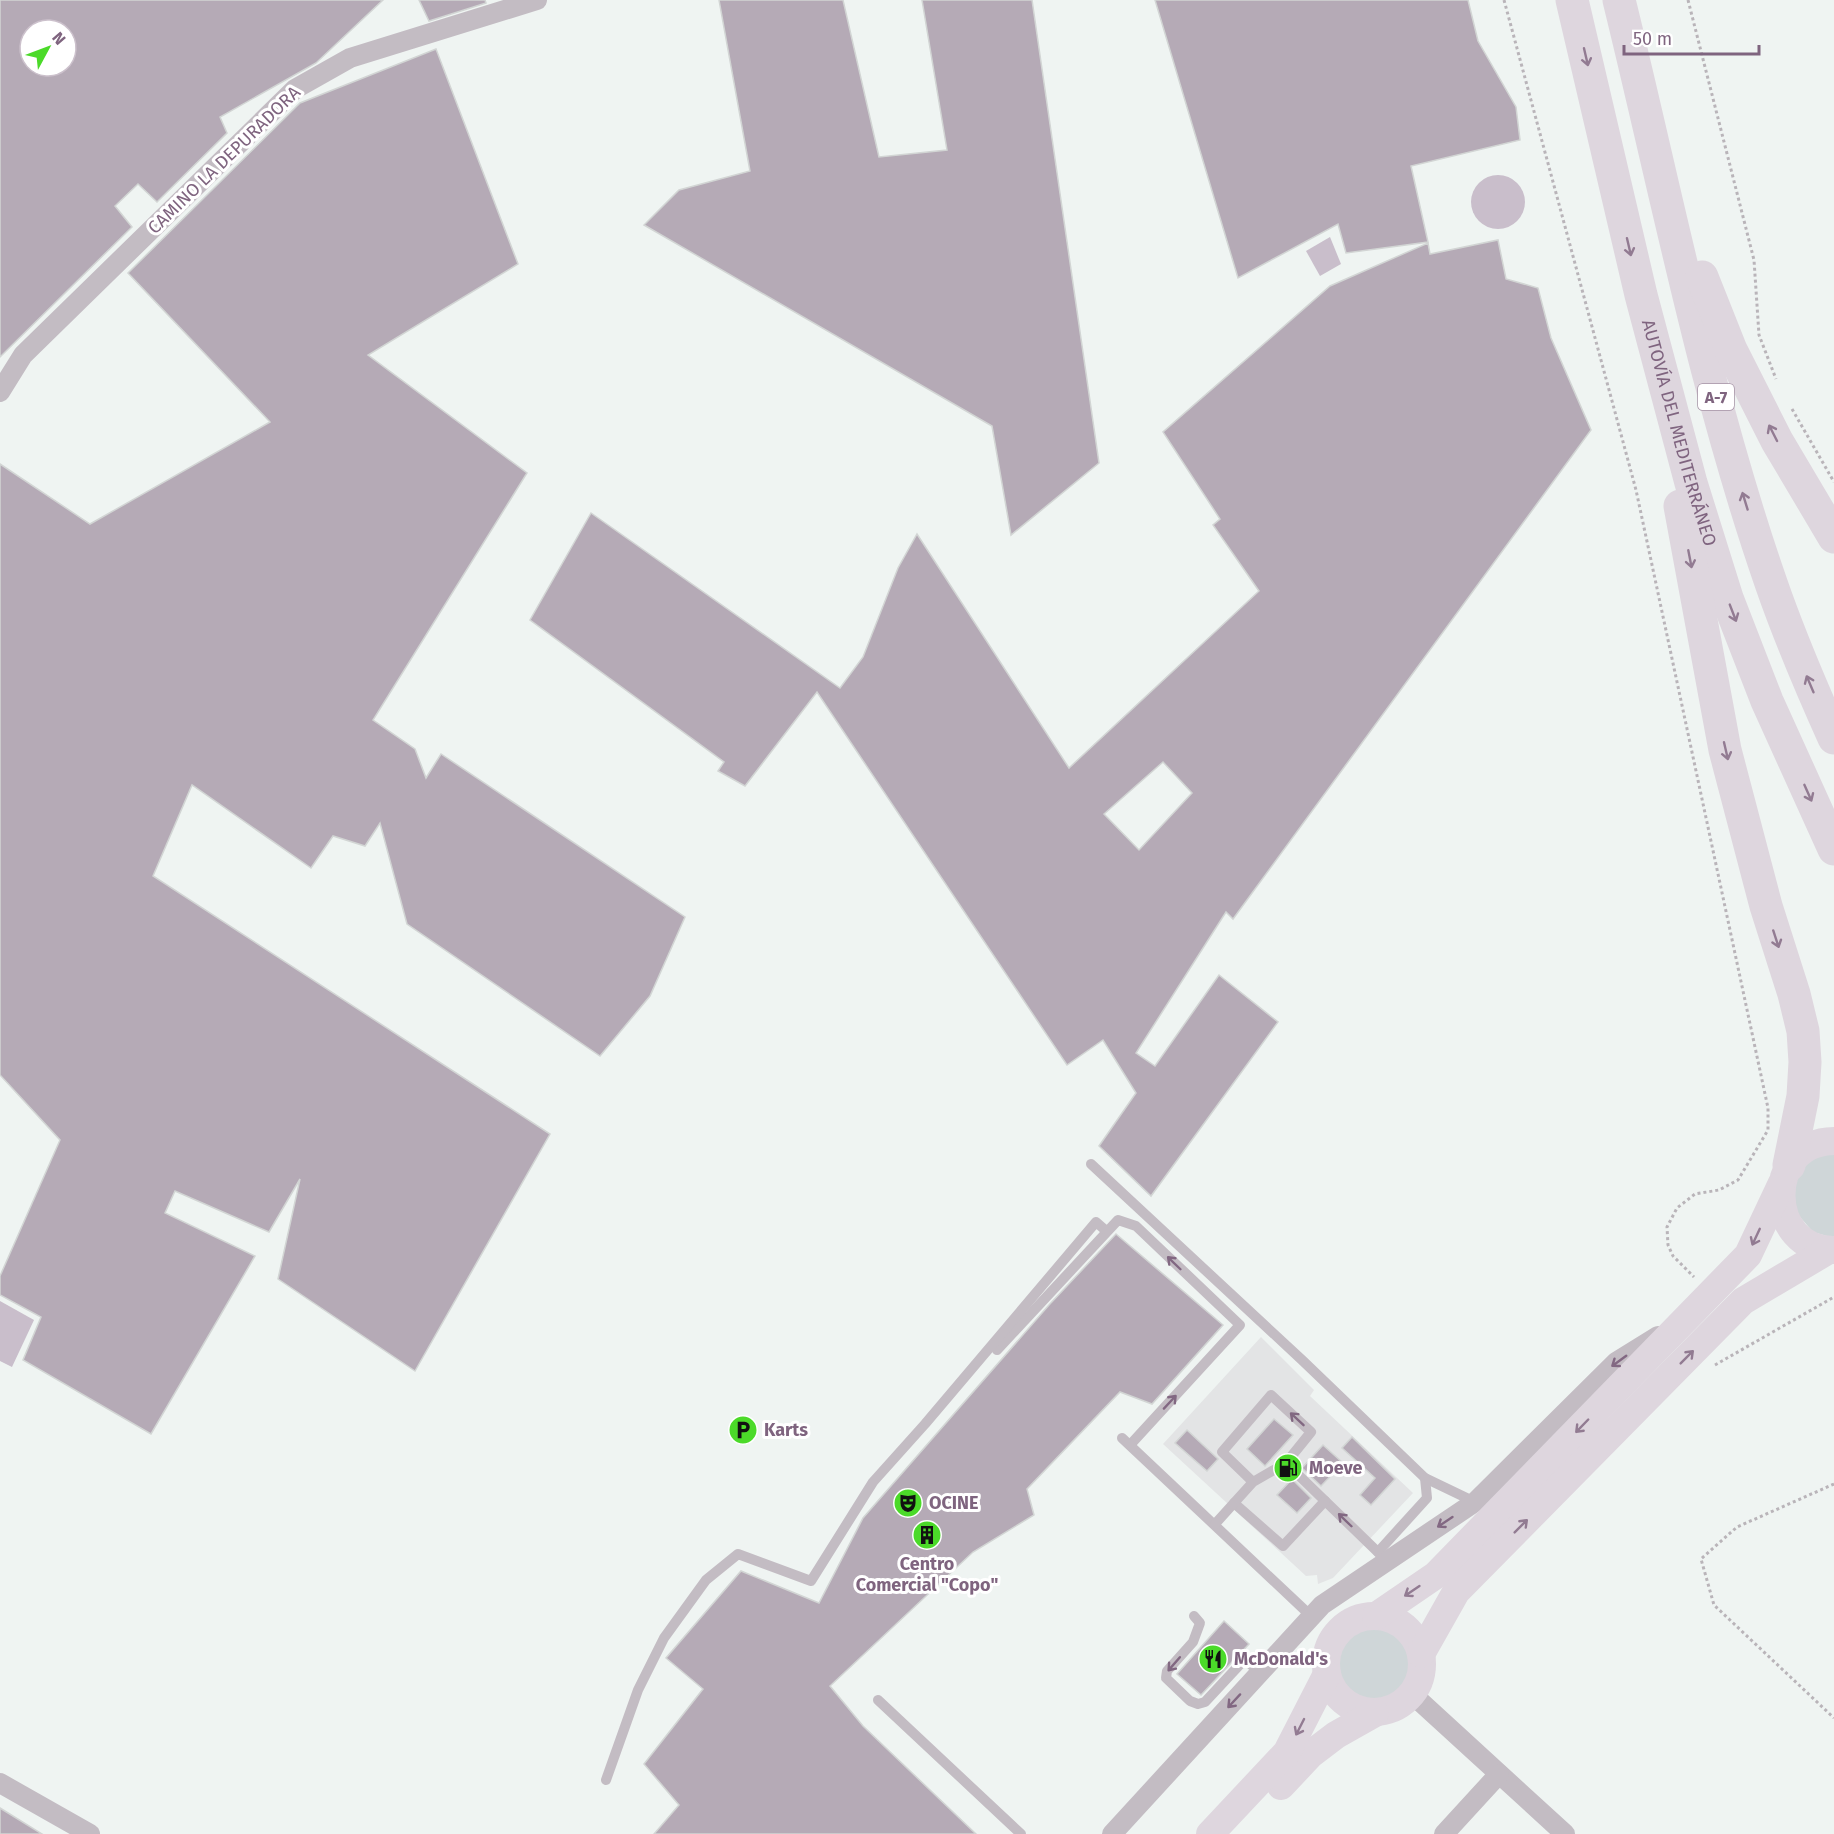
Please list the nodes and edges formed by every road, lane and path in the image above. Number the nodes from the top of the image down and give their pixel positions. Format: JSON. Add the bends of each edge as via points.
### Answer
{"nodes":[{"id":1,"x":537,"y":0,"type":"edge"},
{"id":2,"x":1504,"y":0,"type":"edge"},
{"id":3,"x":1572,"y":0,"type":"edge"},
{"id":4,"x":1619,"y":0,"type":"edge"},
{"id":5,"x":1688,"y":0,"type":"edge"},
{"id":6,"x":1630,"y":47,"type":"junction"},
{"id":7,"x":1641,"y":295,"type":"junction"},
{"id":8,"x":1778,"y":382,"type":"dead end"},
{"id":9,"x":0,"y":392,"type":"edge"},
{"id":10,"x":1787,"y":402,"type":"dead end"},
{"id":11,"x":1834,"y":482,"type":"edge"},
{"id":12,"x":1834,"y":537,"type":"edge"},
{"id":13,"x":1834,"y":738,"type":"edge"},
{"id":14,"x":1834,"y":849,"type":"edge"},
{"id":15,"x":1834,"y":1141,"type":"edge"},
{"id":16,"x":1091,"y":1164,"type":"dead end"},
{"id":17,"x":1785,"y":1175,"type":"junction"},
{"id":18,"x":1104,"y":1229,"type":"dead end"},
{"id":19,"x":1831,"y":1250,"type":"edge"},
{"id":20,"x":1710,"y":1292,"type":"junction"},
{"id":21,"x":1834,"y":1297,"type":"edge"},
{"id":22,"x":1686,"y":1319,"type":"junction"},
{"id":23,"x":988,"y":1351,"type":"junction"},
{"id":24,"x":1715,"y":1365,"type":"dead end"},
{"id":25,"x":1286,"y":1463,"type":"junction"},
{"id":26,"x":1425,"y":1478,"type":"junction"},
{"id":27,"x":1253,"y":1482,"type":"junction"},
{"id":28,"x":1834,"y":1484,"type":"edge"},
{"id":29,"x":1325,"y":1501,"type":"junction"},
{"id":30,"x":1475,"y":1502,"type":"junction"},
{"id":31,"x":1234,"y":1503,"type":"junction"},
{"id":32,"x":1215,"y":1524,"type":"junction"},
{"id":33,"x":1382,"y":1557,"type":"junction"},
{"id":34,"x":1194,"y":1616,"type":"dead end"},
{"id":35,"x":1311,"y":1616,"type":"junction"},
{"id":36,"x":1376,"y":1616,"type":"junction"},
{"id":37,"x":1421,"y":1654,"type":"junction"},
{"id":38,"x":1260,"y":1673,"type":"junction"},
{"id":39,"x":1326,"y":1674,"type":"junction"},
{"id":40,"x":1412,"y":1694,"type":"junction"},
{"id":41,"x":878,"y":1700,"type":"dead end"},
{"id":42,"x":1375,"y":1713,"type":"junction"},
{"id":43,"x":1834,"y":1718,"type":"edge"},
{"id":44,"x":1499,"y":1774,"type":"junction"},
{"id":45,"x":606,"y":1780,"type":"dead end"},
{"id":46,"x":0,"y":1783,"type":"edge"},
{"id":47,"x":90,"y":1834,"type":"edge"},
{"id":48,"x":1022,"y":1834,"type":"edge"},
{"id":49,"x":1112,"y":1834,"type":"edge"},
{"id":50,"x":1210,"y":1834,"type":"edge"},
{"id":51,"x":1237,"y":1834,"type":"edge"},
{"id":52,"x":1444,"y":1834,"type":"edge"},
{"id":53,"x":1565,"y":1834,"type":"edge"}],
"edges":[{"from":1,"to":9,"type":"street","name":"CAMINO LA DEPURADORA","via":[[350,58],[295,89],[23,355]]},
{"from":2,"to":20,"type":"path","via":[[1636,490],[1768,1108],[1768,1130],[1738,1180],[1719,1190],[1695,1194],[1677,1208],[1667,1227],[1673,1256]]},
{"from":3,"to":7,"type":"highway","name":"AUTOVÍA DEL MEDITERRÁNEO","number":"A-7","one_way":true},
{"from":4,"to":6,"type":"highway","number":"A-7"},
{"from":5,"to":8,"type":"path","via":[[1754,260],[1759,335]]},
{"from":12,"to":6,"type":"highway","one_way":true,"via":[[1777,441],[1731,350],[1701,274]]},
{"from":13,"to":6,"type":"highway","number":"A-7","one_way":true,"via":[[1771,583],[1736,470],[1685,284]]},
{"from":7,"to":14,"type":"highway","name":"AUTOVÍA DEL MEDITERRÁNEO","number":"A-7","one_way":true,"via":[[1691,483],[1727,598],[1767,701]]},
{"from":7,"to":17,"type":"highway","one_way":true,"via":[[1725,750],[1803,1031],[1803,1096]]},
{"from":10,"to":11,"type":"path"},
{"from":15,"to":17,"type":"main road","via":[[1812,1145],[1799,1153]]},
{"from":16,"to":26,"type":"lane"},
{"from":17,"to":19,"type":"main road","via":[[1781,1203],[1786,1220],[1811,1245]]},
{"from":17,"to":20,"type":"main road","one_way":true,"via":[[1748,1255]]},
{"from":18,"to":23,"type":"lane","via":[[1096,1222]]},
{"from":37,"to":19,"type":"main road","one_way":true,"via":[[1456,1593],[1743,1301]]},
{"from":20,"to":22,"type":"main road"},
{"from":21,"to":24,"type":"path"},
{"from":22,"to":30,"type":"street","one_way":true,"via":[[1616,1362]]},
{"from":22,"to":36,"type":"main road","one_way":true,"via":[[1436,1575]]},
{"from":32,"to":23,"type":"lane","one_way":true,"via":[[1126,1441],[1240,1325],[1136,1226],[1118,1220],[996,1352]]},
{"from":23,"to":45,"type":"lane","via":[[873,1482],[811,1581],[738,1554],[706,1580],[664,1638],[638,1690]]},
{"from":25,"to":27,"type":"lane"},
{"from":25,"to":27,"type":"lane","one_way":true,"via":[[1311,1432],[1271,1395],[1221,1452]]},
{"from":25,"to":29,"type":"lane"},
{"from":26,"to":30,"type":"lane"},
{"from":26,"to":33,"type":"lane","via":[[1427,1498]]},
{"from":27,"to":31,"type":"lane"},
{"from":28,"to":43,"type":"path","via":[[1737,1527],[1701,1559],[1714,1605]]},
{"from":29,"to":31,"type":"lane","via":[[1283,1546]]},
{"from":33,"to":29,"type":"lane","one_way":true},
{"from":30,"to":33,"type":"street","one_way":true},
{"from":31,"to":32,"type":"lane"},
{"from":32,"to":35,"type":"lane"},
{"from":33,"to":35,"type":"street"},
{"from":34,"to":38,"type":"lane","one_way":true,"via":[[1200,1623],[1193,1642],[1167,1671],[1166,1678],[1190,1701],[1205,1702],[1245,1659]]},
{"from":35,"to":38,"type":"street"},
{"from":36,"to":37,"type":"main road","via":[[1405,1628]]},
{"from":36,"to":39,"type":"main road","via":[[1361,1617],[1337,1633],[1328,1652]]},
{"from":37,"to":40,"type":"main road","via":[[1419,1682]]},
{"from":38,"to":49,"type":"street","one_way":true},
{"from":39,"to":42,"type":"main road","via":[[1344,1702]]},
{"from":39,"to":50,"type":"main road","one_way":true,"via":[[1287,1752]]},
{"from":40,"to":42,"type":"main road","via":[[1402,1704]]},
{"from":40,"to":44,"type":"street"},
{"from":41,"to":48,"type":"lane"},
{"from":42,"to":51,"type":"main road","via":[[1311,1754]]},
{"from":44,"to":52,"type":"street"},
{"from":44,"to":53,"type":"street"},
{"from":46,"to":47,"type":"street"}]}
